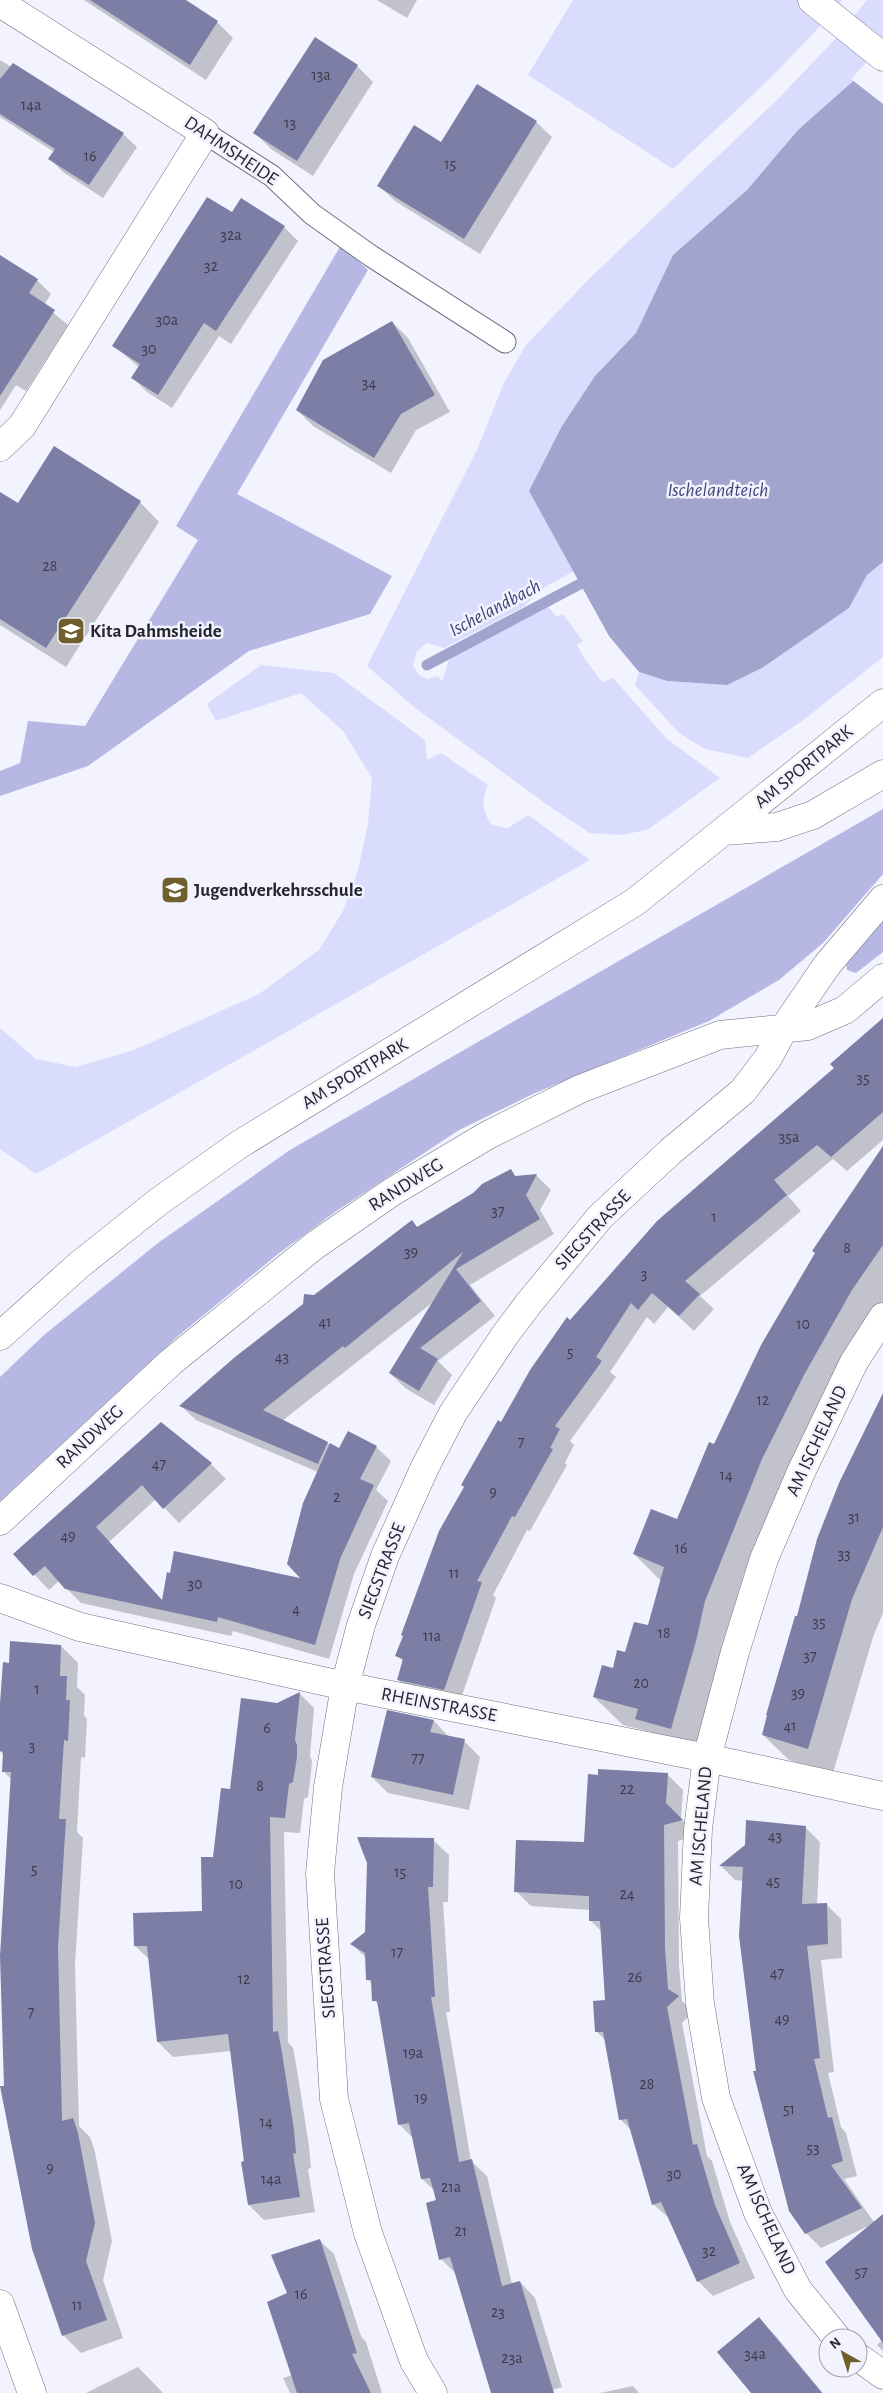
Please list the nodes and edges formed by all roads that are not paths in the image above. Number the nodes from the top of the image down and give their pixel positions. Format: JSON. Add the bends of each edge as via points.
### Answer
{"nodes":[{"id":1,"x":812,"y":0,"type":"edge"},
{"id":2,"x":0,"y":4,"type":"edge"},
{"id":3,"x":883,"y":57,"type":"edge"},
{"id":4,"x":205,"y":133,"type":"junction"},
{"id":5,"x":505,"y":342,"type":"dead end"},
{"id":6,"x":0,"y":447,"type":"edge"},
{"id":7,"x":883,"y":703,"type":"edge"},
{"id":8,"x":883,"y":774,"type":"edge"},
{"id":9,"x":725,"y":831,"type":"junction"},
{"id":10,"x":883,"y":899,"type":"edge"},
{"id":11,"x":883,"y":978,"type":"edge"},
{"id":12,"x":784,"y":1028,"type":"junction"},
{"id":13,"x":883,"y":1317,"type":"edge"},
{"id":14,"x":0,"y":1336,"type":"edge"},
{"id":15,"x":0,"y":1521,"type":"edge"},
{"id":16,"x":0,"y":1598,"type":"edge"},
{"id":17,"x":345,"y":1686,"type":"junction"},
{"id":18,"x":707,"y":1758,"type":"junction"},
{"id":19,"x":883,"y":1796,"type":"edge"},
{"id":20,"x":0,"y":2304,"type":"edge"},
{"id":21,"x":829,"y":2328,"type":"edge"},
{"id":22,"x":8,"y":2351,"type":"edge"},
{"id":23,"x":868,"y":2364,"type":"edge"},
{"id":24,"x":883,"y":2374,"type":"edge"},
{"id":25,"x":32,"y":2393,"type":"edge"},
{"id":26,"x":433,"y":2393,"type":"edge"}],
"edges":[{"from":1,"to":3,"type":"street"},
{"from":2,"to":4,"type":"street","name":"DAHMSHEIDE"},
{"from":4,"to":5,"type":"lane","name":"DAHMSHEIDE","via":[[272,176],[312,214],[371,256]]},
{"from":4,"to":6,"type":"street","via":[[22,426]]},
{"from":7,"to":9,"type":"street","name":"AM SPORTPARK"},
{"from":8,"to":9,"type":"street","name":"AM SPORTPARK","via":[[813,815],[777,828]]},
{"from":9,"to":14,"type":"street","name":"AM SPORTPARK","via":[[635,902],[240,1144],[158,1202],[79,1265]]},
{"from":10,"to":12,"type":"street","name":"SIEGSTRASSE","via":[[827,965]]},
{"from":11,"to":12,"type":"street","name":"RANDWEG","via":[[846,1010],[808,1026]]},
{"from":12,"to":15,"type":"street","name":"RANDWEG","via":[[720,1035],[580,1089],[488,1134],[392,1192],[314,1246],[171,1362]]},
{"from":12,"to":17,"type":"street","name":"SIEGSTRASSE","via":[[768,1058],[743,1091],[671,1151],[600,1217],[529,1303],[486,1362],[453,1413],[425,1466],[385,1556],[361,1625]]},
{"from":13,"to":18,"type":"street","name":"AM ISCHELAND","via":[[854,1362],[764,1559]]},
{"from":16,"to":17,"type":"street","name":"RHEINSTRASSE","via":[[80,1626]]},
{"from":17,"to":18,"type":"street","name":"RHEINSTRASSE"},
{"from":17,"to":26,"type":"street","name":"SIEGSTRASSE","via":[[328,1787],[320,1873],[334,2099],[368,2233],[414,2361]]},
{"from":18,"to":19,"type":"street","name":"RHEINSTRASSE"},
{"from":18,"to":21,"type":"street","name":"AM ISCHELAND","via":[[698,1829],[694,1918],[700,2004],[716,2098],[758,2213],[798,2290]]},
{"from":20,"to":22,"type":"street"},
{"from":22,"to":25,"type":"street"},
{"from":23,"to":24,"type":"street"}]}
